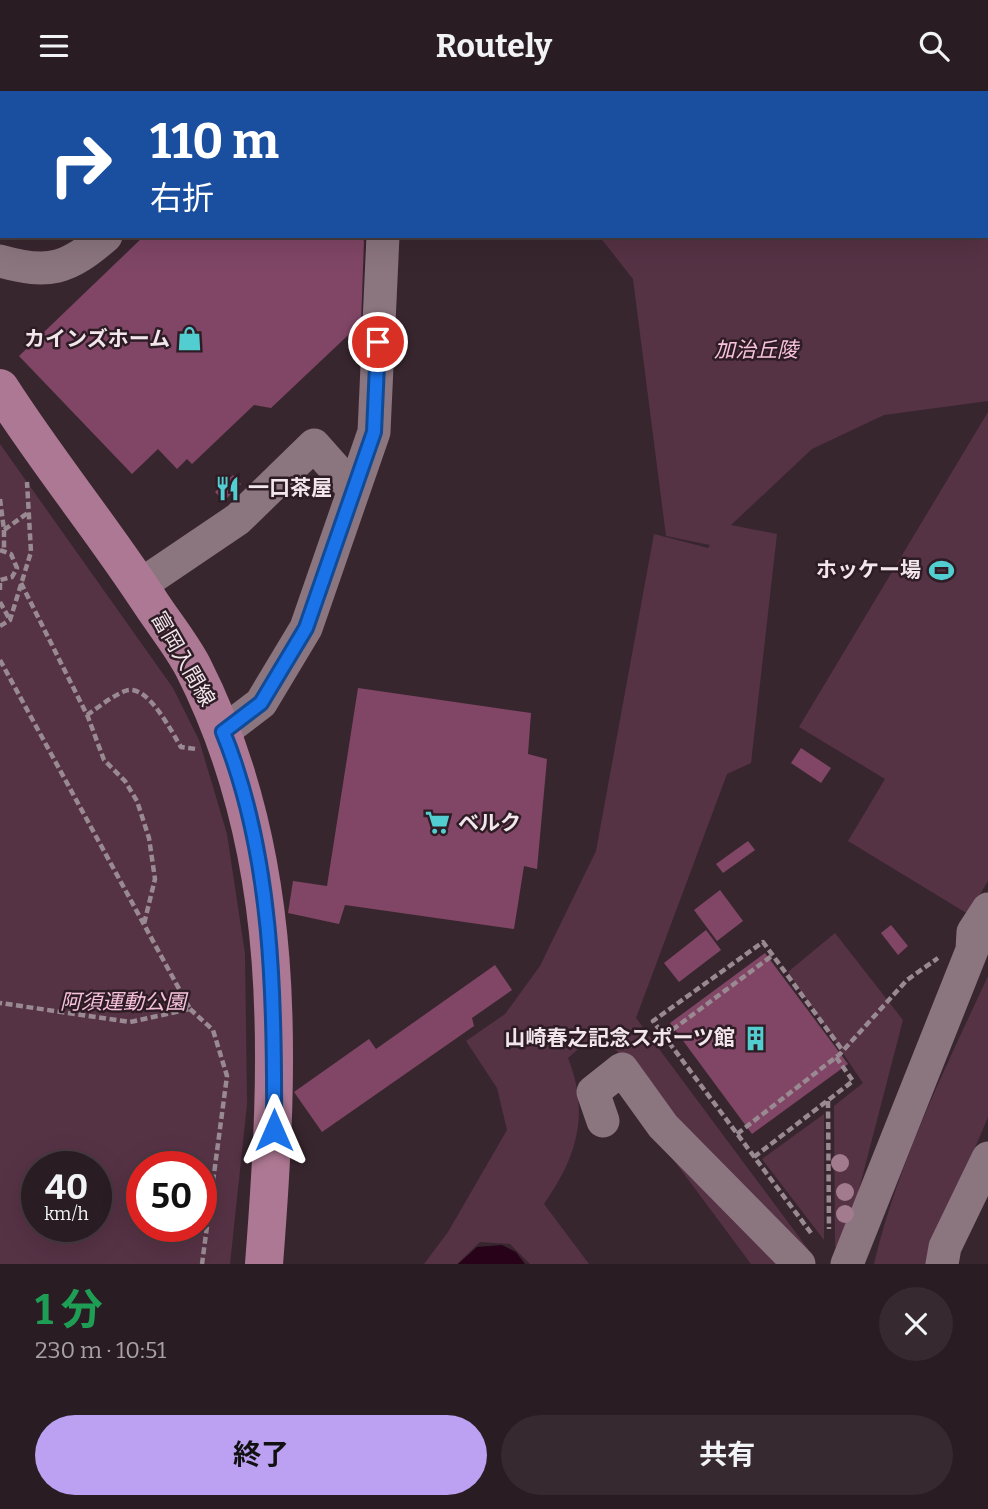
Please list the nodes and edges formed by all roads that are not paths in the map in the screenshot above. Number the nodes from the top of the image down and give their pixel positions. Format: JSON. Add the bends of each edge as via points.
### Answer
{"nodes":[{"id":1,"x":104,"y":238,"type":"edge"},
{"id":2,"x":383,"y":238,"type":"edge"},
{"id":3,"x":0,"y":261,"type":"edge"},
{"id":4,"x":0,"y":388,"type":"edge"},
{"id":5,"x":353,"y":489,"type":"junction"},
{"id":6,"x":139,"y":586,"type":"junction"},
{"id":7,"x":228,"y":744,"type":"junction"},
{"id":8,"x":988,"y":909,"type":"edge"},
{"id":9,"x":603,"y":1121,"type":"dead end"},
{"id":10,"x":988,"y":1158,"type":"edge"},
{"id":11,"x":806,"y":1251,"type":"edge"},
{"id":12,"x":264,"y":1264,"type":"edge"},
{"id":13,"x":847,"y":1264,"type":"edge"},
{"id":14,"x":942,"y":1264,"type":"edge"}],
"edges":[{"from":1,"to":3,"type":"street","via":[[82,257],[61,267],[25,268]]},
{"from":2,"to":5,"type":"street","via":[[374,432]]},
{"from":4,"to":6,"type":"main road","name":"富岡入間線"},
{"from":5,"to":6,"type":"street","via":[[314,445],[238,519]]},
{"from":5,"to":7,"type":"street","via":[[306,628],[261,703]]},
{"from":6,"to":7,"type":"main road","name":"富岡入間線","via":[[192,665]]},
{"from":7,"to":12,"type":"main road","name":"富岡入間線","via":[[247,805],[275,1005],[274,1130]]},
{"from":8,"to":13,"type":"street","via":[[973,932],[972,950]]},
{"from":9,"to":11,"type":"street","via":[[593,1092],[622,1069],[663,1126]]},
{"from":10,"to":14,"type":"street","via":[[944,1247]]}]}
